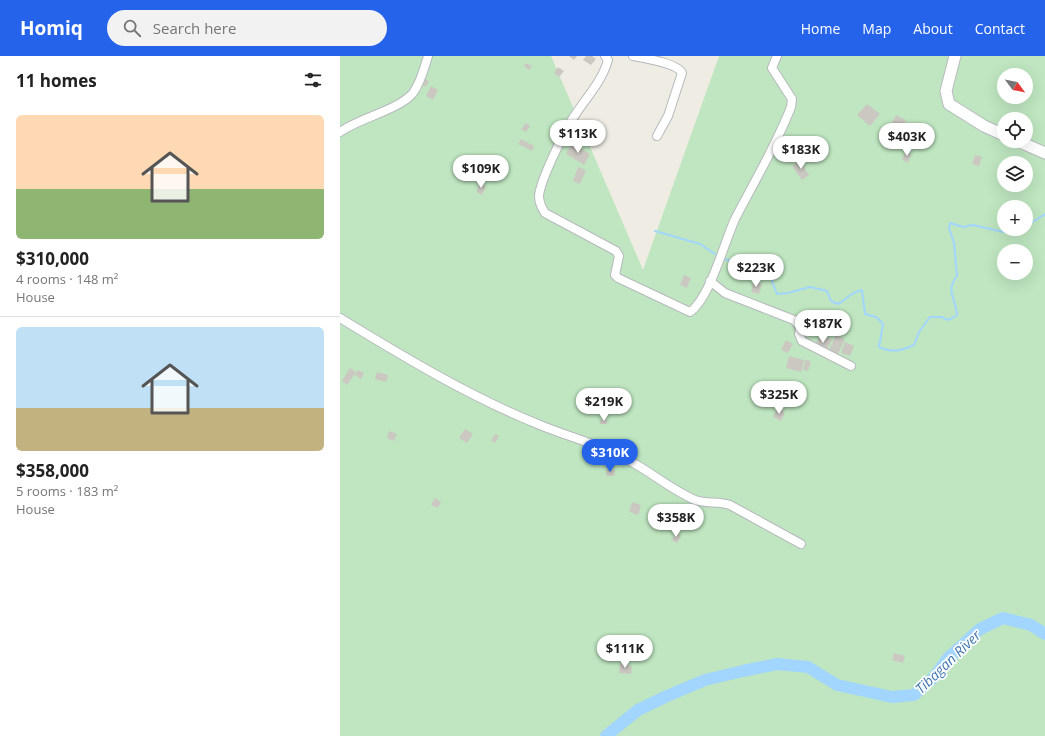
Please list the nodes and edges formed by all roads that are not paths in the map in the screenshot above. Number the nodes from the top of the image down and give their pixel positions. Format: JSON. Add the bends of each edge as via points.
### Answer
{"nodes":[{"id":1,"x":428,"y":56,"type":"edge"},
{"id":2,"x":605,"y":56,"type":"edge"},
{"id":3,"x":633,"y":56,"type":"edge"},
{"id":4,"x":777,"y":56,"type":"edge"},
{"id":5,"x":955,"y":56,"type":"edge"},
{"id":6,"x":340,"y":132,"type":"edge"},
{"id":7,"x":997,"y":132,"type":"edge"},
{"id":8,"x":657,"y":136,"type":"dead end"},
{"id":9,"x":1033,"y":148,"type":"edge"},
{"id":10,"x":1045,"y":153,"type":"edge"},
{"id":11,"x":710,"y":281,"type":"junction"},
{"id":12,"x":340,"y":318,"type":"edge"},
{"id":13,"x":851,"y":366,"type":"dead end"},
{"id":14,"x":801,"y":544,"type":"dead end"}],
"edges":[{"from":1,"to":6,"type":"street","via":[[422,78],[412,94],[402,102]]},
{"from":2,"to":11,"type":"street","via":[[608,60],[606,67],[563,134],[540,190],[540,207],[545,213],[616,251],[619,256],[615,275],[618,278],[686,311],[690,312],[696,308]]},
{"from":3,"to":8,"type":"street","via":[[678,68],[682,72],[668,116]]},
{"from":4,"to":11,"type":"street","via":[[772,68],[792,99],[791,107],[735,220]]},
{"from":5,"to":7,"type":"street","via":[[946,91],[949,104]]},
{"from":9,"to":10,"type":"street"},
{"from":11,"to":13,"type":"street","via":[[725,293],[794,320],[800,327],[802,341]]},
{"from":12,"to":14,"type":"street","via":[[464,390],[539,425],[630,460],[695,500],[730,505]]}]}
